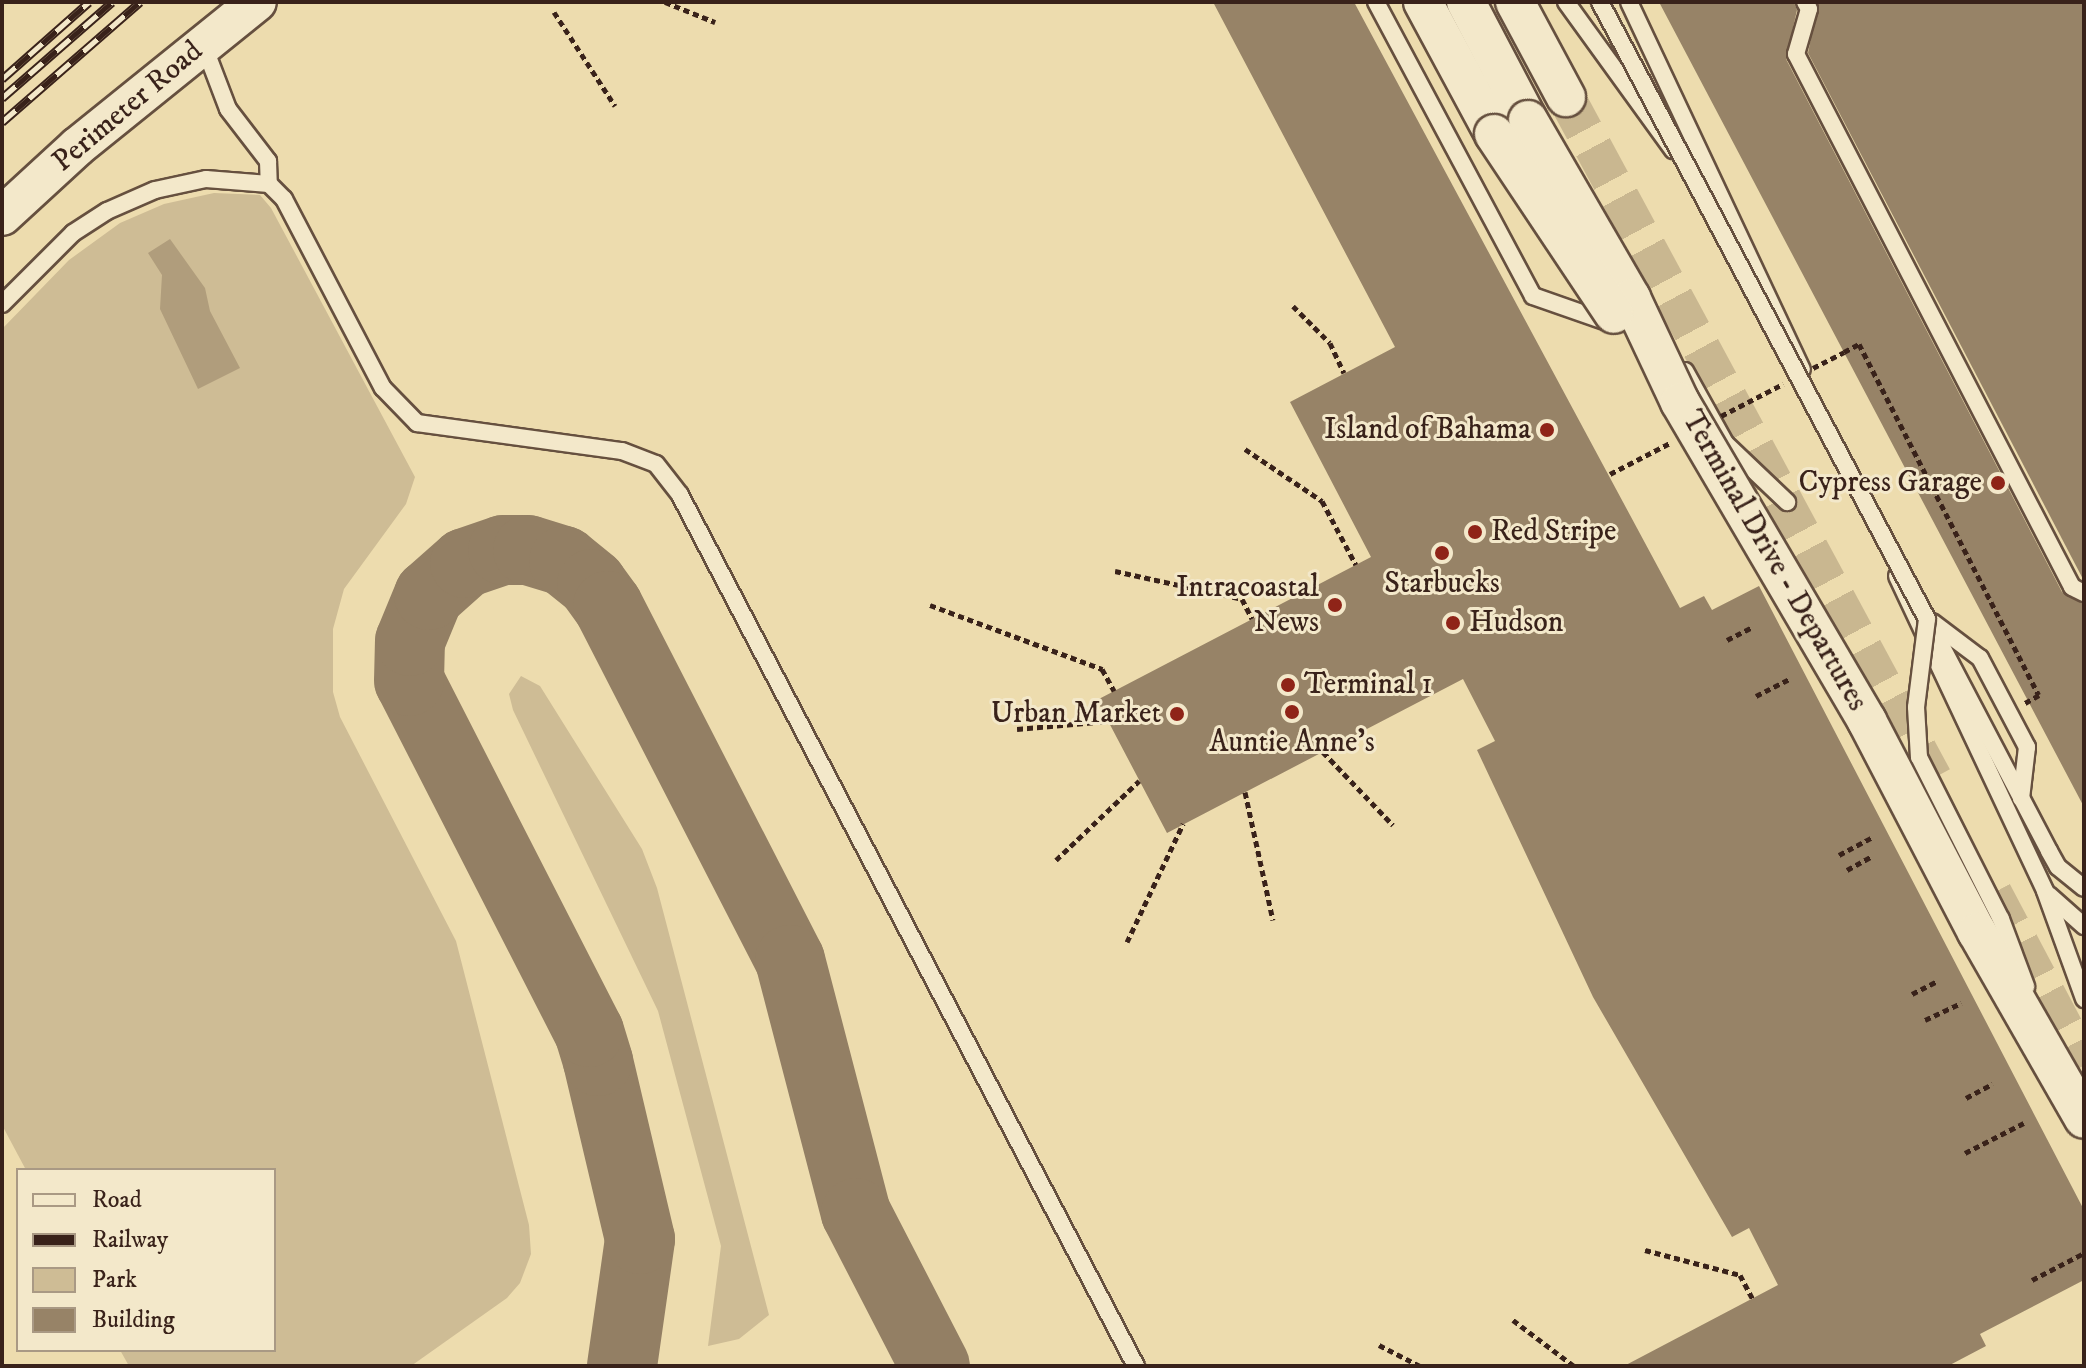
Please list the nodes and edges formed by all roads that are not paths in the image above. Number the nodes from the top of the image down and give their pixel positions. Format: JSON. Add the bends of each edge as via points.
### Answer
{"nodes":[{"id":1,"x":257,"y":2,"type":"edge"},
{"id":2,"x":1376,"y":2,"type":"edge"},
{"id":3,"x":1423,"y":2,"type":"edge"},
{"id":4,"x":1466,"y":2,"type":"edge"},
{"id":5,"x":1481,"y":2,"type":"edge"},
{"id":6,"x":1515,"y":2,"type":"edge"},
{"id":7,"x":1566,"y":2,"type":"edge"},
{"id":8,"x":1600,"y":2,"type":"edge"},
{"id":9,"x":1629,"y":2,"type":"edge"},
{"id":10,"x":1805,"y":2,"type":"edge"},
{"id":11,"x":203,"y":44,"type":"junction"},
{"id":12,"x":1566,"y":97,"type":"tunnel mouth"},
{"id":13,"x":269,"y":184,"type":"junction"},
{"id":14,"x":2,"y":216,"type":"edge"},
{"id":15,"x":1743,"y":240,"type":"junction"},
{"id":16,"x":2,"y":304,"type":"edge"},
{"id":17,"x":1668,"y":341,"type":"junction"},
{"id":18,"x":1689,"y":422,"type":"junction"},
{"id":19,"x":1787,"y":502,"type":"dead end"},
{"id":20,"x":2084,"y":593,"type":"edge"},
{"id":21,"x":1927,"y":619,"type":"junction"},
{"id":22,"x":2021,"y":800,"type":"junction"},
{"id":23,"x":2084,"y":888,"type":"edge"},
{"id":24,"x":2045,"y":891,"type":"junction"},
{"id":25,"x":2084,"y":911,"type":"edge"},
{"id":26,"x":2084,"y":926,"type":"edge"},
{"id":27,"x":2069,"y":950,"type":"junction"},
{"id":28,"x":2084,"y":970,"type":"edge"},
{"id":29,"x":2084,"y":999,"type":"edge"},
{"id":30,"x":2060,"y":1078,"type":"junction"},
{"id":31,"x":2084,"y":1119,"type":"edge"},
{"id":32,"x":1136,"y":1366,"type":"edge"}],
"edges":[{"from":1,"to":11,"type":"street","name":"Perimeter Road"},
{"from":2,"to":17,"type":"lane","via":[[1533,296]]},
{"from":3,"to":18,"type":"street","bridge":true,"via":[[1494,134]]},
{"from":4,"to":18,"type":"street","name":"Terminal Drive - Departures","bridge":true,"via":[[1631,298]]},
{"from":5,"to":17,"type":"lane"},
{"from":6,"to":12,"type":"street"},
{"from":7,"to":15,"type":"lane"},
{"from":8,"to":21,"type":"lane","bridge":true},
{"from":9,"to":15,"type":"lane"},
{"from":10,"to":20,"type":"lane","via":[[1809,9],[1796,54],[2072,587]]},
{"from":11,"to":13,"type":"lane","via":[[228,109],[268,161]]},
{"from":11,"to":14,"type":"street","name":"Perimeter Road"},
{"from":13,"to":16,"type":"lane","via":[[206,179],[155,190],[119,206],[73,233]]},
{"from":13,"to":32,"type":"lane","via":[[284,199],[383,388],[417,423],[622,451],[643,456],[666,473]]},
{"from":15,"to":24,"type":"lane"},
{"from":17,"to":19,"type":"lane","via":[[1725,443]]},
{"from":18,"to":30,"type":"street","name":"Terminal Drive - Departures","bridge":true,"via":[[1867,721]]},
{"from":21,"to":22,"type":"lane"},
{"from":21,"to":22,"type":"lane","via":[[1980,658],[2027,747]]},
{"from":21,"to":30,"type":"lane","bridge":true,"via":[[1916,707],[1919,757],[2001,919]]},
{"from":22,"to":23,"type":"lane","via":[[2058,867]]},
{"from":24,"to":25,"type":"lane"},
{"from":24,"to":26,"type":"lane"},
{"from":24,"to":27,"type":"lane"},
{"from":27,"to":28,"type":"lane"},
{"from":27,"to":29,"type":"lane"},
{"from":30,"to":31,"type":"street","name":"Terminal Drive - Departures","bridge":true}]}
